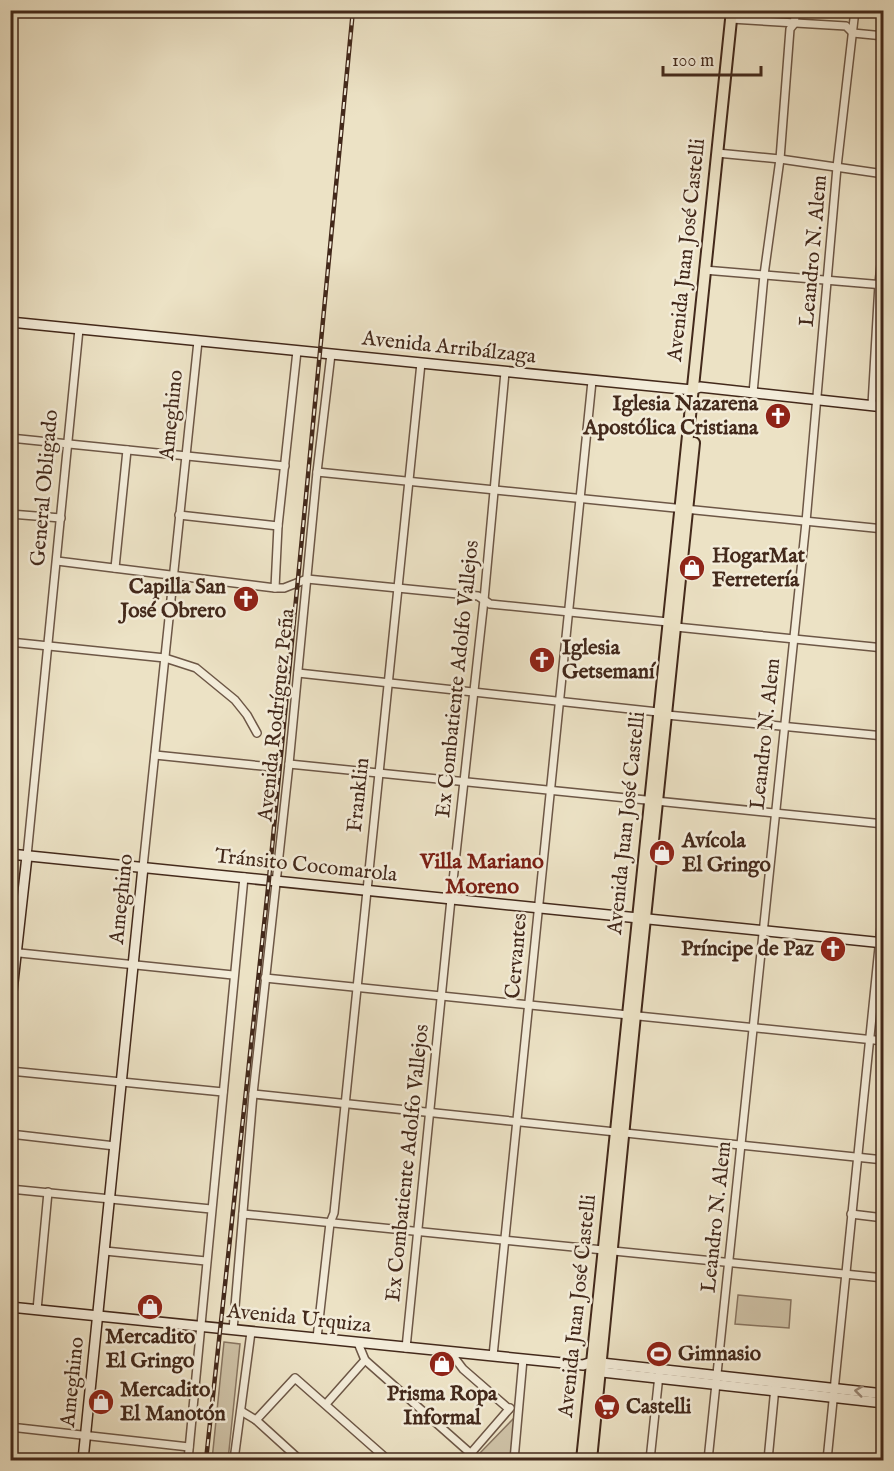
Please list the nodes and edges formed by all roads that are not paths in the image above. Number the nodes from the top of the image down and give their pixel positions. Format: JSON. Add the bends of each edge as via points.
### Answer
{"nodes":[{"id":1,"x":796,"y":10,"type":"edge"},
{"id":2,"x":855,"y":10,"type":"edge"},
{"id":3,"x":735,"y":15,"type":"edge"},
{"id":4,"x":794,"y":24,"type":"junction"},
{"id":5,"x":853,"y":33,"type":"junction"},
{"id":6,"x":884,"y":36,"type":"edge"},
{"id":7,"x":720,"y":153,"type":"junction"},
{"id":8,"x":780,"y":159,"type":"junction"},
{"id":9,"x":837,"y":167,"type":"junction"},
{"id":10,"x":884,"y":174,"type":"edge"},
{"id":11,"x":884,"y":236,"type":"edge"},
{"id":12,"x":708,"y":271,"type":"junction"},
{"id":13,"x":764,"y":275,"type":"junction"},
{"id":14,"x":828,"y":279,"type":"junction"},
{"id":15,"x":881,"y":285,"type":"edge"},
{"id":16,"x":10,"y":322,"type":"edge"},
{"id":17,"x":79,"y":329,"type":"junction"},
{"id":18,"x":198,"y":341,"type":"junction"},
{"id":19,"x":297,"y":351,"type":"junction"},
{"id":20,"x":332,"y":354,"type":"junction"},
{"id":21,"x":421,"y":363,"type":"junction"},
{"id":22,"x":505,"y":372,"type":"junction"},
{"id":23,"x":592,"y":381,"type":"junction"},
{"id":24,"x":696,"y":388,"type":"junction"},
{"id":25,"x":753,"y":393,"type":"junction"},
{"id":26,"x":818,"y":399,"type":"junction"},
{"id":27,"x":872,"y":405,"type":"junction"},
{"id":28,"x":884,"y":407,"type":"edge"},
{"id":29,"x":10,"y":438,"type":"edge"},
{"id":30,"x":67,"y":444,"type":"junction"},
{"id":31,"x":127,"y":450,"type":"junction"},
{"id":32,"x":186,"y":456,"type":"junction"},
{"id":33,"x":285,"y":466,"type":"junction"},
{"id":34,"x":317,"y":472,"type":"junction"},
{"id":35,"x":409,"y":480,"type":"junction"},
{"id":36,"x":493,"y":489,"type":"junction"},
{"id":37,"x":581,"y":497,"type":"junction"},
{"id":38,"x":684,"y":508,"type":"junction"},
{"id":39,"x":10,"y":514,"type":"edge"},
{"id":40,"x":179,"y":515,"type":"junction"},
{"id":41,"x":62,"y":518,"type":"junction"},
{"id":42,"x":806,"y":522,"type":"junction"},
{"id":43,"x":278,"y":526,"type":"junction"},
{"id":44,"x":884,"y":529,"type":"edge"},
{"id":45,"x":57,"y":561,"type":"junction"},
{"id":46,"x":115,"y":568,"type":"junction"},
{"id":47,"x":173,"y":575,"type":"junction"},
{"id":48,"x":307,"y":579,"type":"junction"},
{"id":49,"x":398,"y":586,"type":"junction"},
{"id":50,"x":275,"y":588,"type":"junction"},
{"id":51,"x":484,"y":600,"type":"junction"},
{"id":52,"x":570,"y":612,"type":"junction"},
{"id":53,"x":672,"y":625,"type":"junction"},
{"id":54,"x":792,"y":639,"type":"junction"},
{"id":55,"x":10,"y":642,"type":"edge"},
{"id":56,"x":48,"y":645,"type":"junction"},
{"id":57,"x":884,"y":648,"type":"edge"},
{"id":58,"x":165,"y":658,"type":"junction"},
{"id":59,"x":298,"y":673,"type":"junction"},
{"id":60,"x":387,"y":683,"type":"junction"},
{"id":61,"x":473,"y":692,"type":"junction"},
{"id":62,"x":560,"y":701,"type":"junction"},
{"id":63,"x":662,"y":714,"type":"junction"},
{"id":64,"x":783,"y":728,"type":"junction"},
{"id":65,"x":257,"y":733,"type":"dead end"},
{"id":66,"x":884,"y":736,"type":"edge"},
{"id":67,"x":155,"y":755,"type":"junction"},
{"id":68,"x":289,"y":764,"type":"junction"},
{"id":69,"x":272,"y":766,"type":"dead end"},
{"id":70,"x":379,"y":772,"type":"junction"},
{"id":71,"x":464,"y":781,"type":"junction"},
{"id":72,"x":550,"y":790,"type":"junction"},
{"id":73,"x":653,"y":801,"type":"junction"},
{"id":74,"x":774,"y":814,"type":"junction"},
{"id":75,"x":884,"y":824,"type":"edge"},
{"id":76,"x":10,"y":854,"type":"edge"},
{"id":77,"x":27,"y":856,"type":"junction"},
{"id":78,"x":143,"y":867,"type":"junction"},
{"id":79,"x":244,"y":877,"type":"junction"},
{"id":80,"x":275,"y":880,"type":"junction"},
{"id":81,"x":366,"y":890,"type":"junction"},
{"id":82,"x":884,"y":898,"type":"edge"},
{"id":83,"x":451,"y":899,"type":"junction"},
{"id":84,"x":538,"y":908,"type":"junction"},
{"id":85,"x":641,"y":917,"type":"junction"},
{"id":86,"x":764,"y":931,"type":"junction"},
{"id":87,"x":881,"y":943,"type":"edge"},
{"id":88,"x":13,"y":952,"type":"edge"},
{"id":89,"x":134,"y":964,"type":"junction"},
{"id":90,"x":233,"y":975,"type":"junction"},
{"id":91,"x":265,"y":978,"type":"junction"},
{"id":92,"x":356,"y":987,"type":"junction"},
{"id":93,"x":442,"y":997,"type":"junction"},
{"id":94,"x":529,"y":1006,"type":"junction"},
{"id":95,"x":10,"y":1009,"type":"edge"},
{"id":96,"x":631,"y":1015,"type":"junction"},
{"id":97,"x":753,"y":1027,"type":"junction"},
{"id":98,"x":870,"y":1040,"type":"junction"},
{"id":99,"x":884,"y":1041,"type":"edge"},
{"id":100,"x":10,"y":1071,"type":"edge"},
{"id":101,"x":122,"y":1083,"type":"junction"},
{"id":102,"x":223,"y":1092,"type":"junction"},
{"id":103,"x":253,"y":1094,"type":"junction"},
{"id":104,"x":344,"y":1104,"type":"junction"},
{"id":105,"x":429,"y":1113,"type":"junction"},
{"id":106,"x":517,"y":1122,"type":"junction"},
{"id":107,"x":620,"y":1133,"type":"junction"},
{"id":108,"x":10,"y":1134,"type":"edge"},
{"id":109,"x":740,"y":1145,"type":"junction"},
{"id":110,"x":115,"y":1146,"type":"junction"},
{"id":111,"x":857,"y":1157,"type":"junction"},
{"id":112,"x":884,"y":1160,"type":"edge"},
{"id":113,"x":10,"y":1189,"type":"edge"},
{"id":114,"x":48,"y":1192,"type":"junction"},
{"id":115,"x":110,"y":1199,"type":"junction"},
{"id":116,"x":211,"y":1209,"type":"junction"},
{"id":117,"x":243,"y":1214,"type":"junction"},
{"id":118,"x":851,"y":1214,"type":"junction"},
{"id":119,"x":884,"y":1218,"type":"edge"},
{"id":120,"x":330,"y":1222,"type":"junction"},
{"id":121,"x":418,"y":1231,"type":"junction"},
{"id":122,"x":505,"y":1240,"type":"junction"},
{"id":123,"x":608,"y":1250,"type":"junction"},
{"id":124,"x":105,"y":1251,"type":"junction"},
{"id":125,"x":206,"y":1261,"type":"junction"},
{"id":126,"x":729,"y":1263,"type":"junction"},
{"id":127,"x":845,"y":1274,"type":"junction"},
{"id":128,"x":884,"y":1278,"type":"edge"},
{"id":129,"x":10,"y":1307,"type":"edge"},
{"id":130,"x":36,"y":1310,"type":"junction"},
{"id":131,"x":99,"y":1316,"type":"junction"},
{"id":132,"x":199,"y":1327,"type":"junction"},
{"id":133,"x":233,"y":1330,"type":"junction"},
{"id":134,"x":251,"y":1332,"type":"junction"},
{"id":135,"x":317,"y":1338,"type":"junction"},
{"id":136,"x":358,"y":1343,"type":"junction"},
{"id":137,"x":406,"y":1348,"type":"junction"},
{"id":138,"x":451,"y":1353,"type":"junction"},
{"id":139,"x":493,"y":1356,"type":"junction"},
{"id":140,"x":523,"y":1359,"type":"junction"},
{"id":141,"x":365,"y":1360,"type":"junction"},
{"id":142,"x":594,"y":1366,"type":"junction"},
{"id":143,"x":659,"y":1374,"type":"junction"},
{"id":144,"x":716,"y":1380,"type":"junction"},
{"id":145,"x":775,"y":1386,"type":"junction"},
{"id":146,"x":834,"y":1392,"type":"junction"},
{"id":147,"x":884,"y":1394,"type":"edge"},
{"id":148,"x":519,"y":1400,"type":"junction"},
{"id":149,"x":884,"y":1403,"type":"edge"},
{"id":150,"x":326,"y":1404,"type":"junction"},
{"id":151,"x":509,"y":1409,"type":"junction"},
{"id":152,"x":241,"y":1411,"type":"junction"},
{"id":153,"x":256,"y":1420,"type":"junction"},
{"id":154,"x":10,"y":1427,"type":"edge"},
{"id":155,"x":85,"y":1436,"type":"junction"},
{"id":156,"x":189,"y":1447,"type":"junction"},
{"id":157,"x":290,"y":1457,"type":"edge"},
{"id":158,"x":468,"y":1458,"type":"edge"},
{"id":159,"x":83,"y":1461,"type":"edge"},
{"id":160,"x":188,"y":1461,"type":"edge"},
{"id":161,"x":234,"y":1461,"type":"edge"},
{"id":162,"x":300,"y":1461,"type":"edge"},
{"id":163,"x":388,"y":1461,"type":"edge"},
{"id":164,"x":478,"y":1461,"type":"edge"},
{"id":165,"x":514,"y":1461,"type":"edge"},
{"id":166,"x":582,"y":1461,"type":"edge"},
{"id":167,"x":591,"y":1461,"type":"edge"},
{"id":168,"x":650,"y":1461,"type":"edge"},
{"id":169,"x":708,"y":1461,"type":"edge"},
{"id":170,"x":768,"y":1461,"type":"edge"},
{"id":171,"x":827,"y":1461,"type":"edge"}],
"edges":[{"from":1,"to":4,"type":"street"},
{"from":2,"to":5,"type":"street","name":"Leandro N. Alem"},
{"from":3,"to":4,"type":"street"},
{"from":3,"to":7,"type":"main road","name":"Avenida Juan José Castelli"},
{"from":4,"to":5,"type":"street","via":[[846,26]]},
{"from":4,"to":8,"type":"street","via":[[790,29]]},
{"from":5,"to":6,"type":"street"},
{"from":5,"to":9,"type":"street","name":"Leandro N. Alem"},
{"from":7,"to":8,"type":"street"},
{"from":7,"to":12,"type":"main road","name":"Avenida Juan José Castelli"},
{"from":8,"to":9,"type":"street"},
{"from":8,"to":13,"type":"street"},
{"from":9,"to":10,"type":"street"},
{"from":9,"to":14,"type":"street","name":"Leandro N. Alem"},
{"from":11,"to":15,"type":"street"},
{"from":12,"to":13,"type":"street"},
{"from":12,"to":24,"type":"main road","name":"Avenida Juan José Castelli"},
{"from":13,"to":14,"type":"street"},
{"from":13,"to":25,"type":"street"},
{"from":14,"to":15,"type":"street"},
{"from":14,"to":26,"type":"street","name":"Leandro N. Alem"},
{"from":15,"to":27,"type":"street"},
{"from":16,"to":17,"type":"street","name":"Avenida Arribálzaga"},
{"from":17,"to":18,"type":"street","name":"Avenida Arribálzaga"},
{"from":17,"to":30,"type":"street","name":"General Obligado"},
{"from":18,"to":19,"type":"street","name":"Avenida Arribálzaga"},
{"from":18,"to":32,"type":"street","name":"Ameghino"},
{"from":19,"to":20,"type":"street","name":"Avenida Arribálzaga"},
{"from":19,"to":33,"type":"street","name":"Avenida Rodríguez Peña"},
{"from":20,"to":21,"type":"street","name":"Avenida Arribálzaga"},
{"from":20,"to":34,"type":"street","name":"Avenida Rodríguez Peña"},
{"from":21,"to":22,"type":"street","name":"Avenida Arribálzaga"},
{"from":21,"to":35,"type":"street","name":"Franklin"},
{"from":22,"to":23,"type":"street","name":"Avenida Arribálzaga"},
{"from":22,"to":36,"type":"street","name":"Ex Combatiente Adolfo Vallejos"},
{"from":23,"to":24,"type":"street","name":"Avenida Arribálzaga"},
{"from":23,"to":37,"type":"street","name":"Cervantes"},
{"from":24,"to":25,"type":"street","name":"Avenida Arribálzaga"},
{"from":24,"to":38,"type":"main road","name":"Avenida Juan José Castelli"},
{"from":25,"to":26,"type":"street","name":"Avenida Arribálzaga"},
{"from":26,"to":27,"type":"street","name":"Avenida Arribálzaga"},
{"from":26,"to":42,"type":"street","name":"Leandro N. Alem"},
{"from":27,"to":28,"type":"street","name":"Avenida Arribálzaga"},
{"from":29,"to":30,"type":"street"},
{"from":30,"to":31,"type":"street"},
{"from":30,"to":41,"type":"street","name":"General Obligado"},
{"from":31,"to":32,"type":"street"},
{"from":31,"to":46,"type":"street"},
{"from":32,"to":33,"type":"street"},
{"from":32,"to":40,"type":"street","name":"Ameghino"},
{"from":33,"to":43,"type":"street","name":"Avenida Rodríguez Peña"},
{"from":34,"to":35,"type":"street"},
{"from":34,"to":48,"type":"street","name":"Avenida Rodríguez Peña"},
{"from":35,"to":36,"type":"street"},
{"from":35,"to":49,"type":"street","name":"Franklin"},
{"from":36,"to":37,"type":"street"},
{"from":36,"to":51,"type":"street","name":"Ex Combatiente Adolfo Vallejos"},
{"from":37,"to":38,"type":"street"},
{"from":37,"to":52,"type":"street","name":"Cervantes"},
{"from":38,"to":42,"type":"street"},
{"from":38,"to":53,"type":"main road","name":"Avenida Juan José Castelli"},
{"from":39,"to":41,"type":"street"},
{"from":40,"to":43,"type":"street"},
{"from":40,"to":47,"type":"street","name":"Ameghino"},
{"from":41,"to":45,"type":"street","name":"General Obligado"},
{"from":42,"to":44,"type":"street"},
{"from":42,"to":54,"type":"street","name":"Leandro N. Alem"},
{"from":43,"to":50,"type":"street","name":"Avenida Rodríguez Peña"},
{"from":45,"to":46,"type":"street"},
{"from":45,"to":56,"type":"street","name":"General Obligado"},
{"from":46,"to":47,"type":"street"},
{"from":47,"to":50,"type":"street"},
{"from":47,"to":58,"type":"street","name":"Ameghino"},
{"from":48,"to":49,"type":"street"},
{"from":48,"to":50,"type":"street"},
{"from":48,"to":59,"type":"street","name":"Avenida Rodríguez Peña"},
{"from":49,"to":51,"type":"street"},
{"from":49,"to":60,"type":"street","name":"Franklin"},
{"from":51,"to":52,"type":"street"},
{"from":51,"to":61,"type":"street","name":"Ex Combatiente Adolfo Vallejos"},
{"from":52,"to":53,"type":"street"},
{"from":52,"to":62,"type":"street","name":"Cervantes"},
{"from":53,"to":54,"type":"street"},
{"from":53,"to":63,"type":"main road","name":"Avenida Juan José Castelli"},
{"from":54,"to":57,"type":"street"},
{"from":54,"to":64,"type":"street","name":"Leandro N. Alem"},
{"from":55,"to":56,"type":"street"},
{"from":56,"to":58,"type":"street"},
{"from":56,"to":77,"type":"street","name":"General Obligado"},
{"from":58,"to":65,"type":"street","via":[[196,668],[235,700]]},
{"from":58,"to":67,"type":"street","name":"Ameghino"},
{"from":59,"to":60,"type":"street"},
{"from":59,"to":68,"type":"street","name":"Avenida Rodríguez Peña"},
{"from":60,"to":61,"type":"street"},
{"from":60,"to":70,"type":"street","name":"Franklin"},
{"from":61,"to":62,"type":"street"},
{"from":61,"to":71,"type":"street","name":"Ex Combatiente Adolfo Vallejos"},
{"from":62,"to":63,"type":"street"},
{"from":62,"to":72,"type":"street","name":"Cervantes"},
{"from":63,"to":64,"type":"street"},
{"from":63,"to":73,"type":"main road","name":"Avenida Juan José Castelli"},
{"from":64,"to":66,"type":"street"},
{"from":64,"to":74,"type":"street","name":"Leandro N. Alem"},
{"from":67,"to":69,"type":"street"},
{"from":67,"to":78,"type":"street","name":"Ameghino"},
{"from":68,"to":70,"type":"street"},
{"from":68,"to":80,"type":"street","name":"Avenida Rodríguez Peña"},
{"from":70,"to":71,"type":"street"},
{"from":70,"to":81,"type":"street","name":"Franklin"},
{"from":71,"to":72,"type":"street"},
{"from":71,"to":83,"type":"street","name":"Ex Combatiente Adolfo Vallejos"},
{"from":72,"to":73,"type":"street"},
{"from":72,"to":84,"type":"street","name":"Cervantes"},
{"from":73,"to":74,"type":"street"},
{"from":73,"to":85,"type":"main road","name":"Avenida Juan José Castelli"},
{"from":74,"to":75,"type":"street"},
{"from":74,"to":86,"type":"street","name":"Leandro N. Alem"},
{"from":76,"to":77,"type":"street","name":"Tránsito Cocomarola"},
{"from":77,"to":78,"type":"street","name":"Tránsito Cocomarola"},
{"from":77,"to":88,"type":"street","name":"General Obligado"},
{"from":78,"to":79,"type":"street","name":"Tránsito Cocomarola"},
{"from":78,"to":89,"type":"street","name":"Ameghino"},
{"from":79,"to":80,"type":"street","name":"Tránsito Cocomarola"},
{"from":79,"to":90,"type":"street"},
{"from":80,"to":81,"type":"street","name":"Tránsito Cocomarola"},
{"from":80,"to":91,"type":"street","name":"Avenida Rodríguez Peña"},
{"from":81,"to":83,"type":"street","name":"Tránsito Cocomarola"},
{"from":81,"to":92,"type":"street","name":"Franklin"},
{"from":82,"to":87,"type":"street"},
{"from":83,"to":84,"type":"street","name":"Tránsito Cocomarola"},
{"from":83,"to":93,"type":"street","name":"Ex Combatiente Adolfo Vallejos"},
{"from":84,"to":85,"type":"street","name":"Tránsito Cocomarola"},
{"from":84,"to":94,"type":"street","name":"Cervantes"},
{"from":85,"to":86,"type":"street","name":"Tránsito Cocomarola"},
{"from":85,"to":96,"type":"main road","name":"Avenida Juan José Castelli"},
{"from":86,"to":87,"type":"street","name":"Tránsito Cocomarola"},
{"from":86,"to":97,"type":"street","name":"Leandro N. Alem"},
{"from":87,"to":98,"type":"street"},
{"from":88,"to":89,"type":"street"},
{"from":88,"to":95,"type":"street","name":"General Obligado"},
{"from":89,"to":90,"type":"street"},
{"from":89,"to":101,"type":"street","name":"Ameghino"},
{"from":90,"to":102,"type":"street"},
{"from":91,"to":92,"type":"street"},
{"from":91,"to":103,"type":"street","name":"Avenida Rodríguez Peña"},
{"from":92,"to":93,"type":"street"},
{"from":92,"to":104,"type":"street","name":"Franklin"},
{"from":93,"to":94,"type":"street"},
{"from":93,"to":105,"type":"street","name":"Ex Combatiente Adolfo Vallejos"},
{"from":94,"to":96,"type":"street"},
{"from":94,"to":106,"type":"street","name":"Cervantes"},
{"from":96,"to":97,"type":"street"},
{"from":96,"to":107,"type":"main road","name":"Avenida Juan José Castelli"},
{"from":97,"to":98,"type":"street"},
{"from":97,"to":109,"type":"street","name":"Leandro N. Alem"},
{"from":98,"to":99,"type":"street"},
{"from":98,"to":111,"type":"street"},
{"from":100,"to":101,"type":"street"},
{"from":101,"to":102,"type":"street"},
{"from":101,"to":110,"type":"street","name":"Ameghino"},
{"from":102,"to":116,"type":"street"},
{"from":103,"to":104,"type":"street"},
{"from":103,"to":117,"type":"street","name":"Avenida Rodríguez Peña"},
{"from":104,"to":105,"type":"street"},
{"from":104,"to":120,"type":"street","name":"Franklin"},
{"from":105,"to":106,"type":"street"},
{"from":105,"to":121,"type":"street","name":"Ex Combatiente Adolfo Vallejos"},
{"from":106,"to":107,"type":"street"},
{"from":106,"to":122,"type":"street","name":"Cervantes"},
{"from":107,"to":109,"type":"street"},
{"from":107,"to":123,"type":"main road","name":"Avenida Juan José Castelli"},
{"from":108,"to":110,"type":"street"},
{"from":109,"to":111,"type":"street"},
{"from":109,"to":126,"type":"street","name":"Leandro N. Alem"},
{"from":110,"to":115,"type":"street","name":"Ameghino"},
{"from":111,"to":112,"type":"street"},
{"from":111,"to":118,"type":"street"},
{"from":113,"to":114,"type":"street"},
{"from":114,"to":115,"type":"street"},
{"from":114,"to":130,"type":"street"},
{"from":115,"to":116,"type":"street"},
{"from":115,"to":124,"type":"street","name":"Ameghino"},
{"from":116,"to":125,"type":"street"},
{"from":117,"to":120,"type":"street"},
{"from":117,"to":133,"type":"street","name":"Avenida Rodríguez Peña"},
{"from":118,"to":119,"type":"street"},
{"from":118,"to":127,"type":"street"},
{"from":120,"to":121,"type":"street"},
{"from":120,"to":135,"type":"street","name":"Franklin"},
{"from":121,"to":122,"type":"street"},
{"from":121,"to":137,"type":"street","name":"Ex Combatiente Adolfo Vallejos"},
{"from":122,"to":123,"type":"street"},
{"from":122,"to":139,"type":"street","name":"Cervantes"},
{"from":123,"to":126,"type":"street"},
{"from":123,"to":142,"type":"main road","name":"Avenida Juan José Castelli"},
{"from":124,"to":125,"type":"street"},
{"from":124,"to":131,"type":"street","name":"Ameghino"},
{"from":125,"to":132,"type":"street"},
{"from":126,"to":127,"type":"street"},
{"from":126,"to":144,"type":"street","name":"Leandro N. Alem"},
{"from":127,"to":128,"type":"street"},
{"from":127,"to":146,"type":"street"},
{"from":129,"to":130,"type":"street","name":"Avenida Urquiza"},
{"from":130,"to":131,"type":"street","name":"Avenida Urquiza"},
{"from":131,"to":132,"type":"street","name":"Avenida Urquiza"},
{"from":131,"to":155,"type":"street","name":"Ameghino"},
{"from":132,"to":133,"type":"street","name":"Avenida Urquiza"},
{"from":132,"to":156,"type":"street"},
{"from":133,"to":134,"type":"street","name":"Avenida Urquiza"},
{"from":134,"to":135,"type":"street","name":"Avenida Urquiza"},
{"from":134,"to":152,"type":"street"},
{"from":135,"to":136,"type":"street","name":"Avenida Urquiza"},
{"from":136,"to":137,"type":"street","name":"Avenida Urquiza"},
{"from":136,"to":141,"type":"street"},
{"from":137,"to":138,"type":"street","name":"Avenida Urquiza"},
{"from":138,"to":139,"type":"street","name":"Avenida Urquiza"},
{"from":138,"to":151,"type":"street","via":[[463,1369]]},
{"from":139,"to":140,"type":"street","name":"Avenida Urquiza"},
{"from":140,"to":142,"type":"street","name":"Avenida Urquiza"},
{"from":140,"to":148,"type":"street"},
{"from":141,"to":150,"type":"street"},
{"from":141,"to":158,"type":"street"},
{"from":142,"to":143,"type":"street","name":"Avenida Urquiza"},
{"from":142,"to":166,"type":"main road","name":"Avenida Juan José Castelli"},
{"from":142,"to":167,"type":"main road","name":"Avenida Juan José Castelli"},
{"from":143,"to":144,"type":"street","name":"Avenida Urquiza"},
{"from":143,"to":168,"type":"street"},
{"from":144,"to":145,"type":"street","name":"Avenida Urquiza"},
{"from":144,"to":169,"type":"street","name":"Leandro N. Alem"},
{"from":145,"to":146,"type":"street","name":"Avenida Urquiza"},
{"from":145,"to":170,"type":"street"},
{"from":147,"to":146,"type":"street","name":"Avenida Urquiza","one_way":true},
{"from":146,"to":149,"type":"street","name":"Avenida Urquiza"},
{"from":146,"to":171,"type":"street"},
{"from":148,"to":151,"type":"street"},
{"from":148,"to":165,"type":"street"},
{"from":150,"to":153,"type":"street","via":[[295,1378]]},
{"from":150,"to":163,"type":"street"},
{"from":151,"to":158,"type":"street"},
{"from":152,"to":153,"type":"street"},
{"from":152,"to":161,"type":"street"},
{"from":153,"to":157,"type":"street"},
{"from":154,"to":155,"type":"street"},
{"from":155,"to":156,"type":"street"},
{"from":155,"to":159,"type":"street","name":"Ameghino"},
{"from":156,"to":160,"type":"street"},
{"from":157,"to":162,"type":"street"},
{"from":158,"to":164,"type":"street"}]}
